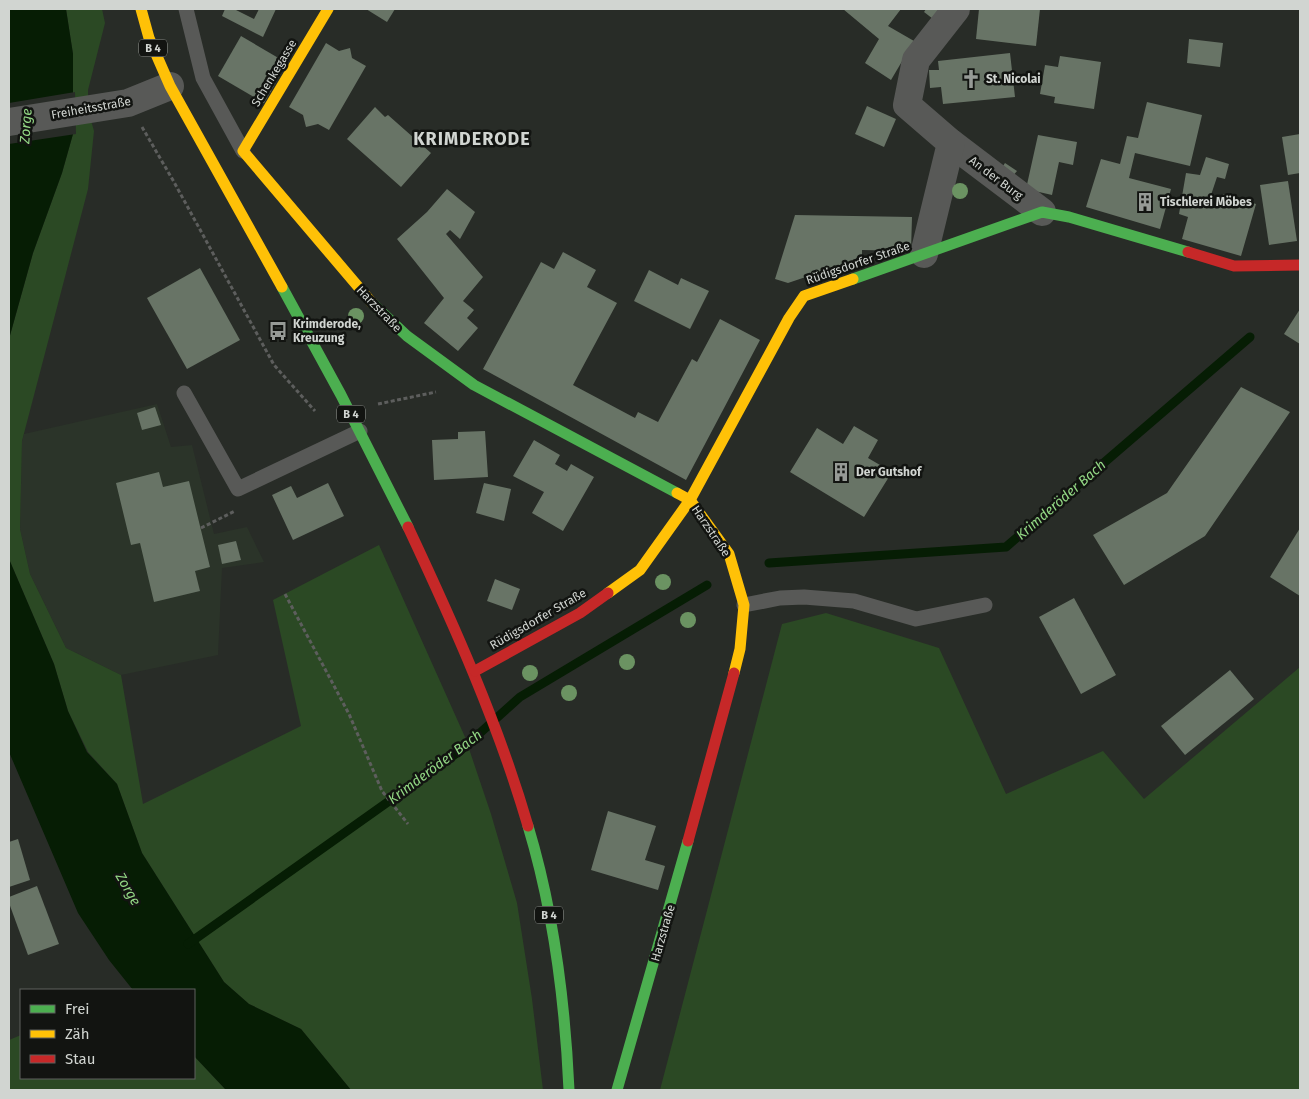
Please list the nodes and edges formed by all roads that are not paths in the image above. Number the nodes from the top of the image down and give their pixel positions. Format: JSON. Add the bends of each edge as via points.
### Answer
{"nodes":[{"id":1,"x":141,"y":9,"type":"edge"},
{"id":2,"x":186,"y":9,"type":"edge"},
{"id":3,"x":328,"y":9,"type":"edge"},
{"id":4,"x":956,"y":9,"type":"edge"},
{"id":5,"x":170,"y":86,"type":"junction"},
{"id":6,"x":9,"y":122,"type":"edge"},
{"id":7,"x":951,"y":143,"type":"junction"},
{"id":8,"x":243,"y":150,"type":"junction"},
{"id":9,"x":1042,"y":212,"type":"junction"},
{"id":10,"x":924,"y":254,"type":"junction"},
{"id":11,"x":1300,"y":265,"type":"edge"},
{"id":12,"x":184,"y":393,"type":"dead end"},
{"id":13,"x":360,"y":431,"type":"junction"},
{"id":14,"x":690,"y":500,"type":"junction"},
{"id":15,"x":744,"y":605,"type":"junction"},
{"id":16,"x":985,"y":605,"type":"dead end"},
{"id":17,"x":475,"y":671,"type":"junction"},
{"id":18,"x":569,"y":1090,"type":"edge"},
{"id":19,"x":617,"y":1090,"type":"edge"}],
"edges":[{"from":1,"to":5,"type":"street","number":"B 4","via":[[149,38]]},
{"from":2,"to":8,"type":"lane","via":[[203,78]]},
{"from":3,"to":8,"type":"street","name":"Schenkegasse"},
{"from":4,"to":7,"type":"street","name":"An der Burg","via":[[916,60],[907,105]]},
{"from":5,"to":6,"type":"street","name":"Freiheitsstraße","via":[[128,103]]},
{"from":5,"to":13,"type":"street","number":"B 4"},
{"from":7,"to":9,"type":"street","name":"An der Burg"},
{"from":7,"to":10,"type":"street"},
{"from":8,"to":14,"type":"street","name":"Harzstraße","via":[[374,306],[407,336],[474,385]]},
{"from":9,"to":10,"type":"street","name":"Rüdigsdorfer Straße"},
{"from":9,"to":11,"type":"street","via":[[1234,266]]},
{"from":10,"to":14,"type":"street","name":"Rüdigsdorfer Straße","via":[[804,296]]},
{"from":12,"to":13,"type":"lane","via":[[238,489]]},
{"from":13,"to":17,"type":"street","number":"B 4"},
{"from":14,"to":15,"type":"street","name":"Harzstraße","via":[[729,554]]},
{"from":14,"to":17,"type":"street","name":"Rüdigsdorfer Straße","via":[[640,570],[580,613]]},
{"from":15,"to":16,"type":"lane","via":[[780,598],[854,601],[916,619]]},
{"from":15,"to":19,"type":"street","name":"Harzstraße","via":[[740,649]]},
{"from":17,"to":18,"type":"street","number":"B 4","via":[[502,744],[541,874],[562,987]]}]}
